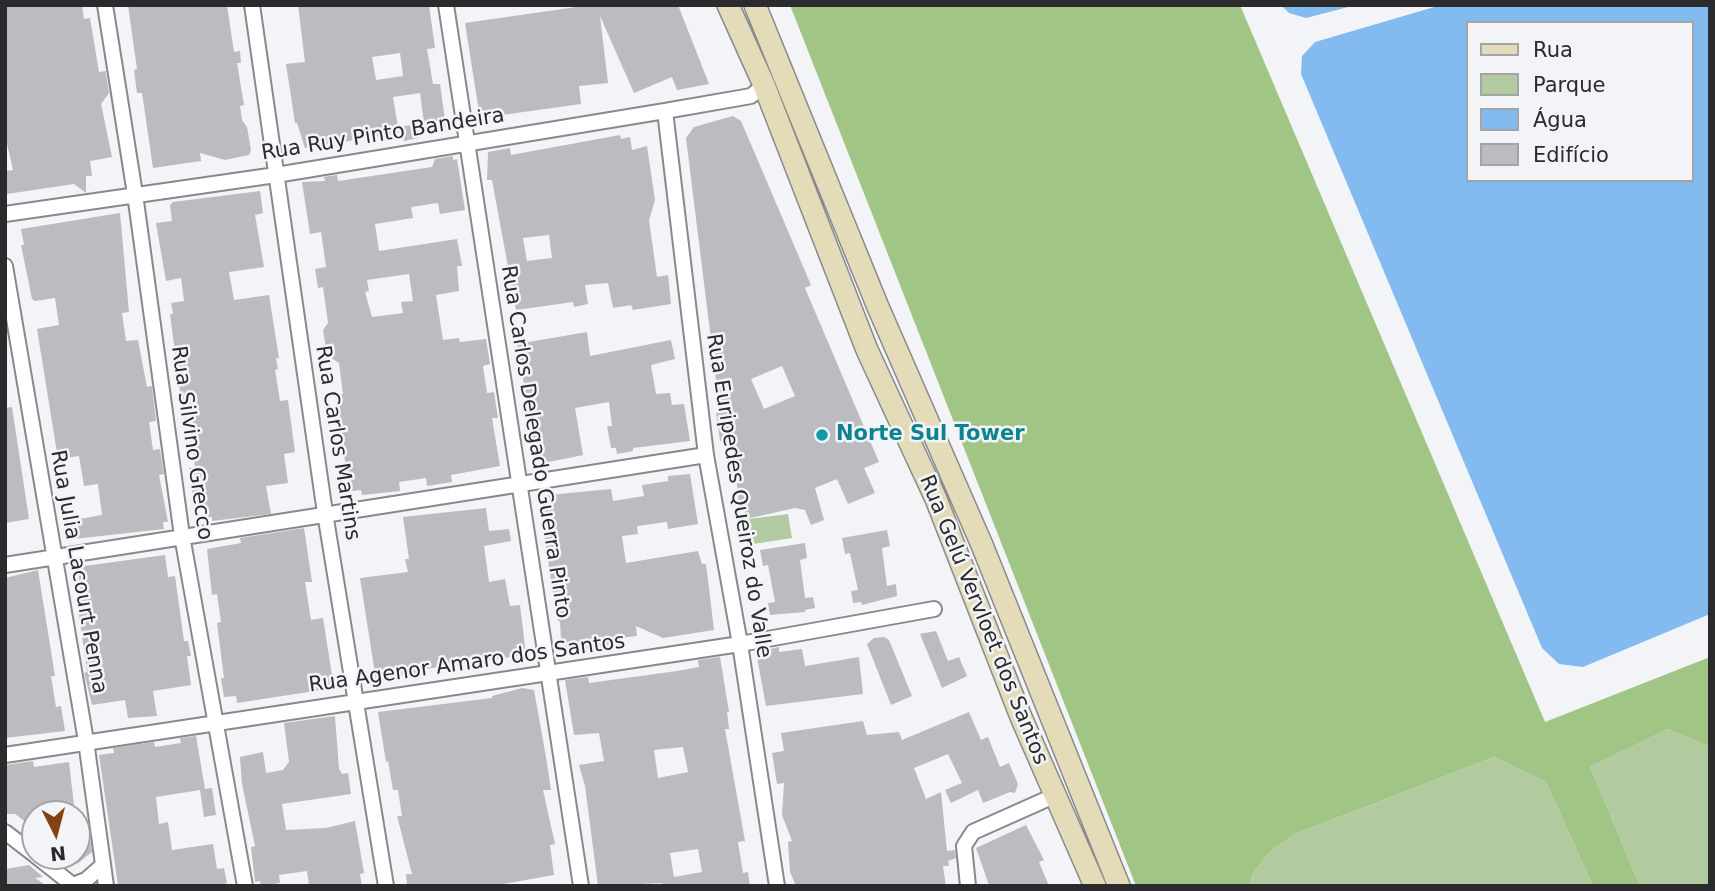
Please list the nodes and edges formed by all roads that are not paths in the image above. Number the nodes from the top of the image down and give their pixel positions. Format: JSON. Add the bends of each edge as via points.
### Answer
{"nodes":[{"id":1,"x":105,"y":5,"type":"edge"},
{"id":2,"x":252,"y":5,"type":"edge"},
{"id":3,"x":446,"y":5,"type":"edge"},
{"id":4,"x":728,"y":5,"type":"edge"},
{"id":5,"x":755,"y":5,"type":"edge"},
{"id":6,"x":764,"y":85,"type":"junction"},
{"id":7,"x":665,"y":111,"type":"junction"},
{"id":8,"x":469,"y":143,"type":"junction"},
{"id":9,"x":276,"y":175,"type":"junction"},
{"id":10,"x":135,"y":194,"type":"junction"},
{"id":11,"x":5,"y":214,"type":"edge"},
{"id":12,"x":5,"y":266,"type":"edge"},
{"id":13,"x":706,"y":455,"type":"junction"},
{"id":14,"x":519,"y":484,"type":"junction"},
{"id":15,"x":325,"y":513,"type":"junction"},
{"id":16,"x":182,"y":536,"type":"junction"},
{"id":17,"x":52,"y":557,"type":"junction"},
{"id":18,"x":5,"y":565,"type":"edge"},
{"id":19,"x":934,"y":609,"type":"dead end"},
{"id":20,"x":740,"y":644,"type":"junction"},
{"id":21,"x":549,"y":674,"type":"junction"},
{"id":22,"x":356,"y":703,"type":"junction"},
{"id":23,"x":217,"y":721,"type":"junction"},
{"id":24,"x":86,"y":741,"type":"junction"},
{"id":25,"x":5,"y":755,"type":"edge"},
{"id":26,"x":1056,"y":795,"type":"junction"},
{"id":27,"x":5,"y":832,"type":"edge"},
{"id":28,"x":21,"y":845,"type":"edge"},
{"id":29,"x":103,"y":865,"type":"junction"},
{"id":30,"x":54,"y":870,"type":"edge"},
{"id":31,"x":74,"y":885,"type":"edge"},
{"id":32,"x":106,"y":886,"type":"edge"},
{"id":33,"x":245,"y":886,"type":"edge"},
{"id":34,"x":386,"y":886,"type":"edge"},
{"id":35,"x":582,"y":886,"type":"edge"},
{"id":36,"x":777,"y":886,"type":"edge"},
{"id":37,"x":968,"y":886,"type":"edge"},
{"id":38,"x":1095,"y":886,"type":"edge"},
{"id":39,"x":1119,"y":886,"type":"edge"}],
"edges":[{"from":1,"to":10,"type":"street","name":"Rua Silvino Grecco"},
{"from":2,"to":9,"type":"street","name":"Rua Carlos Martins"},
{"from":3,"to":8,"type":"street","name":"Rua Carlos Delegado Guerra Pinto"},
{"from":4,"to":6,"type":"main road","name":"Rua Gelú Vervloet dos Santos"},
{"from":5,"to":39,"type":"main road","name":"Rua Gelú Vervloet dos Santos","via":[[982,545]]},
{"from":6,"to":7,"type":"street","name":"Rua Ruy Pinto Bandeira","via":[[751,96]]},
{"from":6,"to":26,"type":"main road","name":"Rua Gelú Vervloet dos Santos","via":[[867,350],[936,499]]},
{"from":7,"to":8,"type":"street","name":"Rua Ruy Pinto Bandeira"},
{"from":7,"to":13,"type":"street","name":"Rua Euripedes Queiroz do Valle"},
{"from":8,"to":9,"type":"street","name":"Rua Ruy Pinto Bandeira"},
{"from":8,"to":14,"type":"street","name":"Rua Carlos Delegado Guerra Pinto"},
{"from":9,"to":10,"type":"street","name":"Rua Ruy Pinto Bandeira"},
{"from":9,"to":15,"type":"street","name":"Rua Carlos Martins"},
{"from":10,"to":11,"type":"street","name":"Rua Ruy Pinto Bandeira"},
{"from":10,"to":16,"type":"street","name":"Rua Silvino Grecco"},
{"from":12,"to":17,"type":"street","name":"Rua Julia Lacourt Penna"},
{"from":13,"to":14,"type":"street"},
{"from":13,"to":20,"type":"street","name":"Rua Euripedes Queiroz do Valle"},
{"from":14,"to":15,"type":"street"},
{"from":14,"to":21,"type":"street","name":"Rua Carlos Delegado Guerra Pinto"},
{"from":15,"to":16,"type":"street"},
{"from":15,"to":22,"type":"street","name":"Rua Carlos Martins"},
{"from":16,"to":17,"type":"street"},
{"from":16,"to":23,"type":"street","name":"Rua Silvino Grecco"},
{"from":17,"to":18,"type":"street"},
{"from":17,"to":24,"type":"street","name":"Rua Julia Lacourt Penna"},
{"from":19,"to":20,"type":"street","name":"Rua Agenor Amaro dos Santos"},
{"from":20,"to":21,"type":"street","name":"Rua Agenor Amaro dos Santos"},
{"from":20,"to":36,"type":"street","name":"Rua Euripedes Queiroz do Valle"},
{"from":21,"to":22,"type":"street","name":"Rua Agenor Amaro dos Santos"},
{"from":21,"to":35,"type":"street","name":"Rua Carlos Delegado Guerra Pinto"},
{"from":22,"to":23,"type":"street","name":"Rua Agenor Amaro dos Santos"},
{"from":22,"to":34,"type":"street","name":"Rua Carlos Martins"},
{"from":23,"to":24,"type":"street","name":"Rua Agenor Amaro dos Santos"},
{"from":23,"to":33,"type":"street","name":"Rua Silvino Grecco"},
{"from":24,"to":25,"type":"street","name":"Rua Agenor Amaro dos Santos"},
{"from":24,"to":29,"type":"street","name":"Rua Julia Lacourt Penna"},
{"from":26,"to":37,"type":"street","via":[[973,832],[964,846]]},
{"from":26,"to":38,"type":"main road","name":"Rua Gelú Vervloet dos Santos"},
{"from":27,"to":28,"type":"street"},
{"from":29,"to":31,"type":"street"},
{"from":29,"to":32,"type":"street","name":"Rua Julia Lacourt Penna"},
{"from":30,"to":31,"type":"street"}]}
